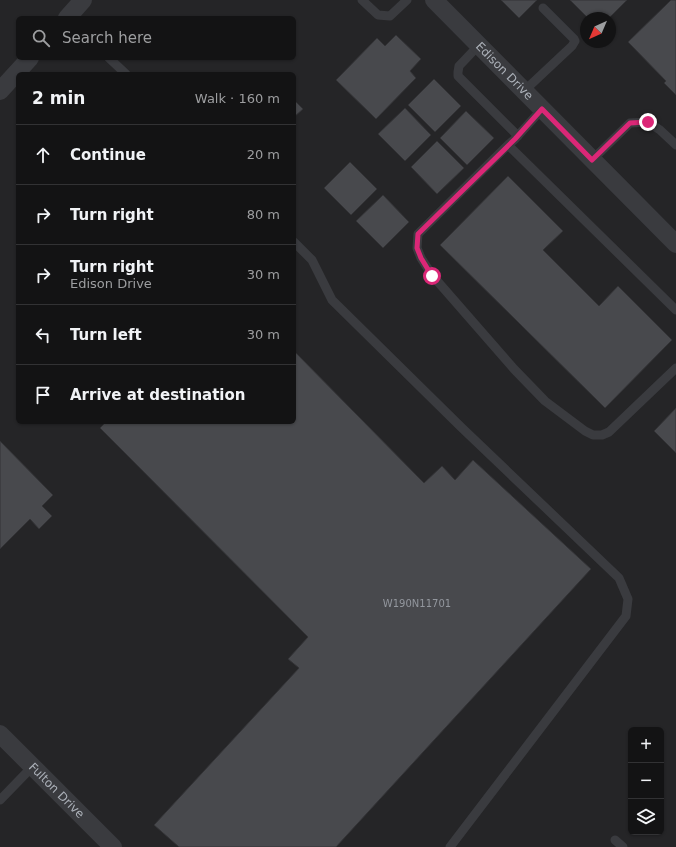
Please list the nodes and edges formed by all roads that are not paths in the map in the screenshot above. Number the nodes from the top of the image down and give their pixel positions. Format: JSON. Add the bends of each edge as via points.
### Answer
{"nodes":[{"id":1,"x":83,"y":0,"type":"edge"},
{"id":2,"x":362,"y":0,"type":"edge"},
{"id":3,"x":407,"y":0,"type":"edge"},
{"id":4,"x":434,"y":0,"type":"edge"},
{"id":5,"x":543,"y":8,"type":"dead end"},
{"id":6,"x":70,"y":16,"type":"edge"},
{"id":7,"x":479,"y":46,"type":"junction"},
{"id":8,"x":28,"y":60,"type":"edge"},
{"id":9,"x":112,"y":60,"type":"edge"},
{"id":10,"x":17,"y":72,"type":"edge"},
{"id":11,"x":124,"y":72,"type":"edge"},
{"id":12,"x":16,"y":73,"type":"edge"},
{"id":13,"x":0,"y":91,"type":"edge"},
{"id":14,"x":524,"y":91,"type":"junction"},
{"id":15,"x":542,"y":109,"type":"junction"},
{"id":16,"x":518,"y":136,"type":"junction"},
{"id":17,"x":508,"y":145,"type":"junction"},
{"id":18,"x":676,"y":145,"type":"edge"},
{"id":19,"x":592,"y":160,"type":"junction"},
{"id":20,"x":296,"y":244,"type":"edge"},
{"id":21,"x":676,"y":244,"type":"edge"},
{"id":22,"x":676,"y":310,"type":"edge"},
{"id":23,"x":676,"y":368,"type":"edge"},
{"id":24,"x":0,"y":734,"type":"edge"},
{"id":25,"x":33,"y":766,"type":"junction"},
{"id":26,"x":0,"y":800,"type":"edge"},
{"id":27,"x":615,"y":840,"type":"dead end"},
{"id":28,"x":112,"y":847,"type":"edge"},
{"id":29,"x":450,"y":847,"type":"edge"},
{"id":30,"x":623,"y":847,"type":"edge"}],
"edges":[{"from":1,"to":6,"type":"street"},
{"from":2,"to":3,"type":"lane","via":[[378,15],[390,16]]},
{"from":4,"to":7,"type":"street","name":"Edison Drive"},
{"from":5,"to":14,"type":"lane","via":[[575,41]]},
{"from":7,"to":14,"type":"street","name":"Edison Drive"},
{"from":7,"to":16,"type":"lane","via":[[459,66],[458,76]]},
{"from":8,"to":10,"type":"street"},
{"from":9,"to":11,"type":"lane"},
{"from":12,"to":13,"type":"street"},
{"from":14,"to":15,"type":"street","name":"Edison Drive"},
{"from":15,"to":16,"type":"lane"},
{"from":15,"to":19,"type":"street","name":"Edison Drive"},
{"from":16,"to":17,"type":"lane"},
{"from":17,"to":22,"type":"lane"},
{"from":17,"to":23,"type":"lane","via":[[418,234],[417,248],[432,276],[545,401],[593,435],[609,432]]},
{"from":18,"to":19,"type":"lane","via":[[648,122],[630,123]]},
{"from":19,"to":21,"type":"street","name":"Edison Drive"},
{"from":20,"to":29,"type":"lane","via":[[312,260],[332,300],[460,427],[619,578],[628,599],[626,616]]},
{"from":24,"to":25,"type":"street","name":"Fulton Drive"},
{"from":25,"to":26,"type":"lane"},
{"from":25,"to":28,"type":"street","name":"Fulton Drive"},
{"from":27,"to":30,"type":"lane"}]}
